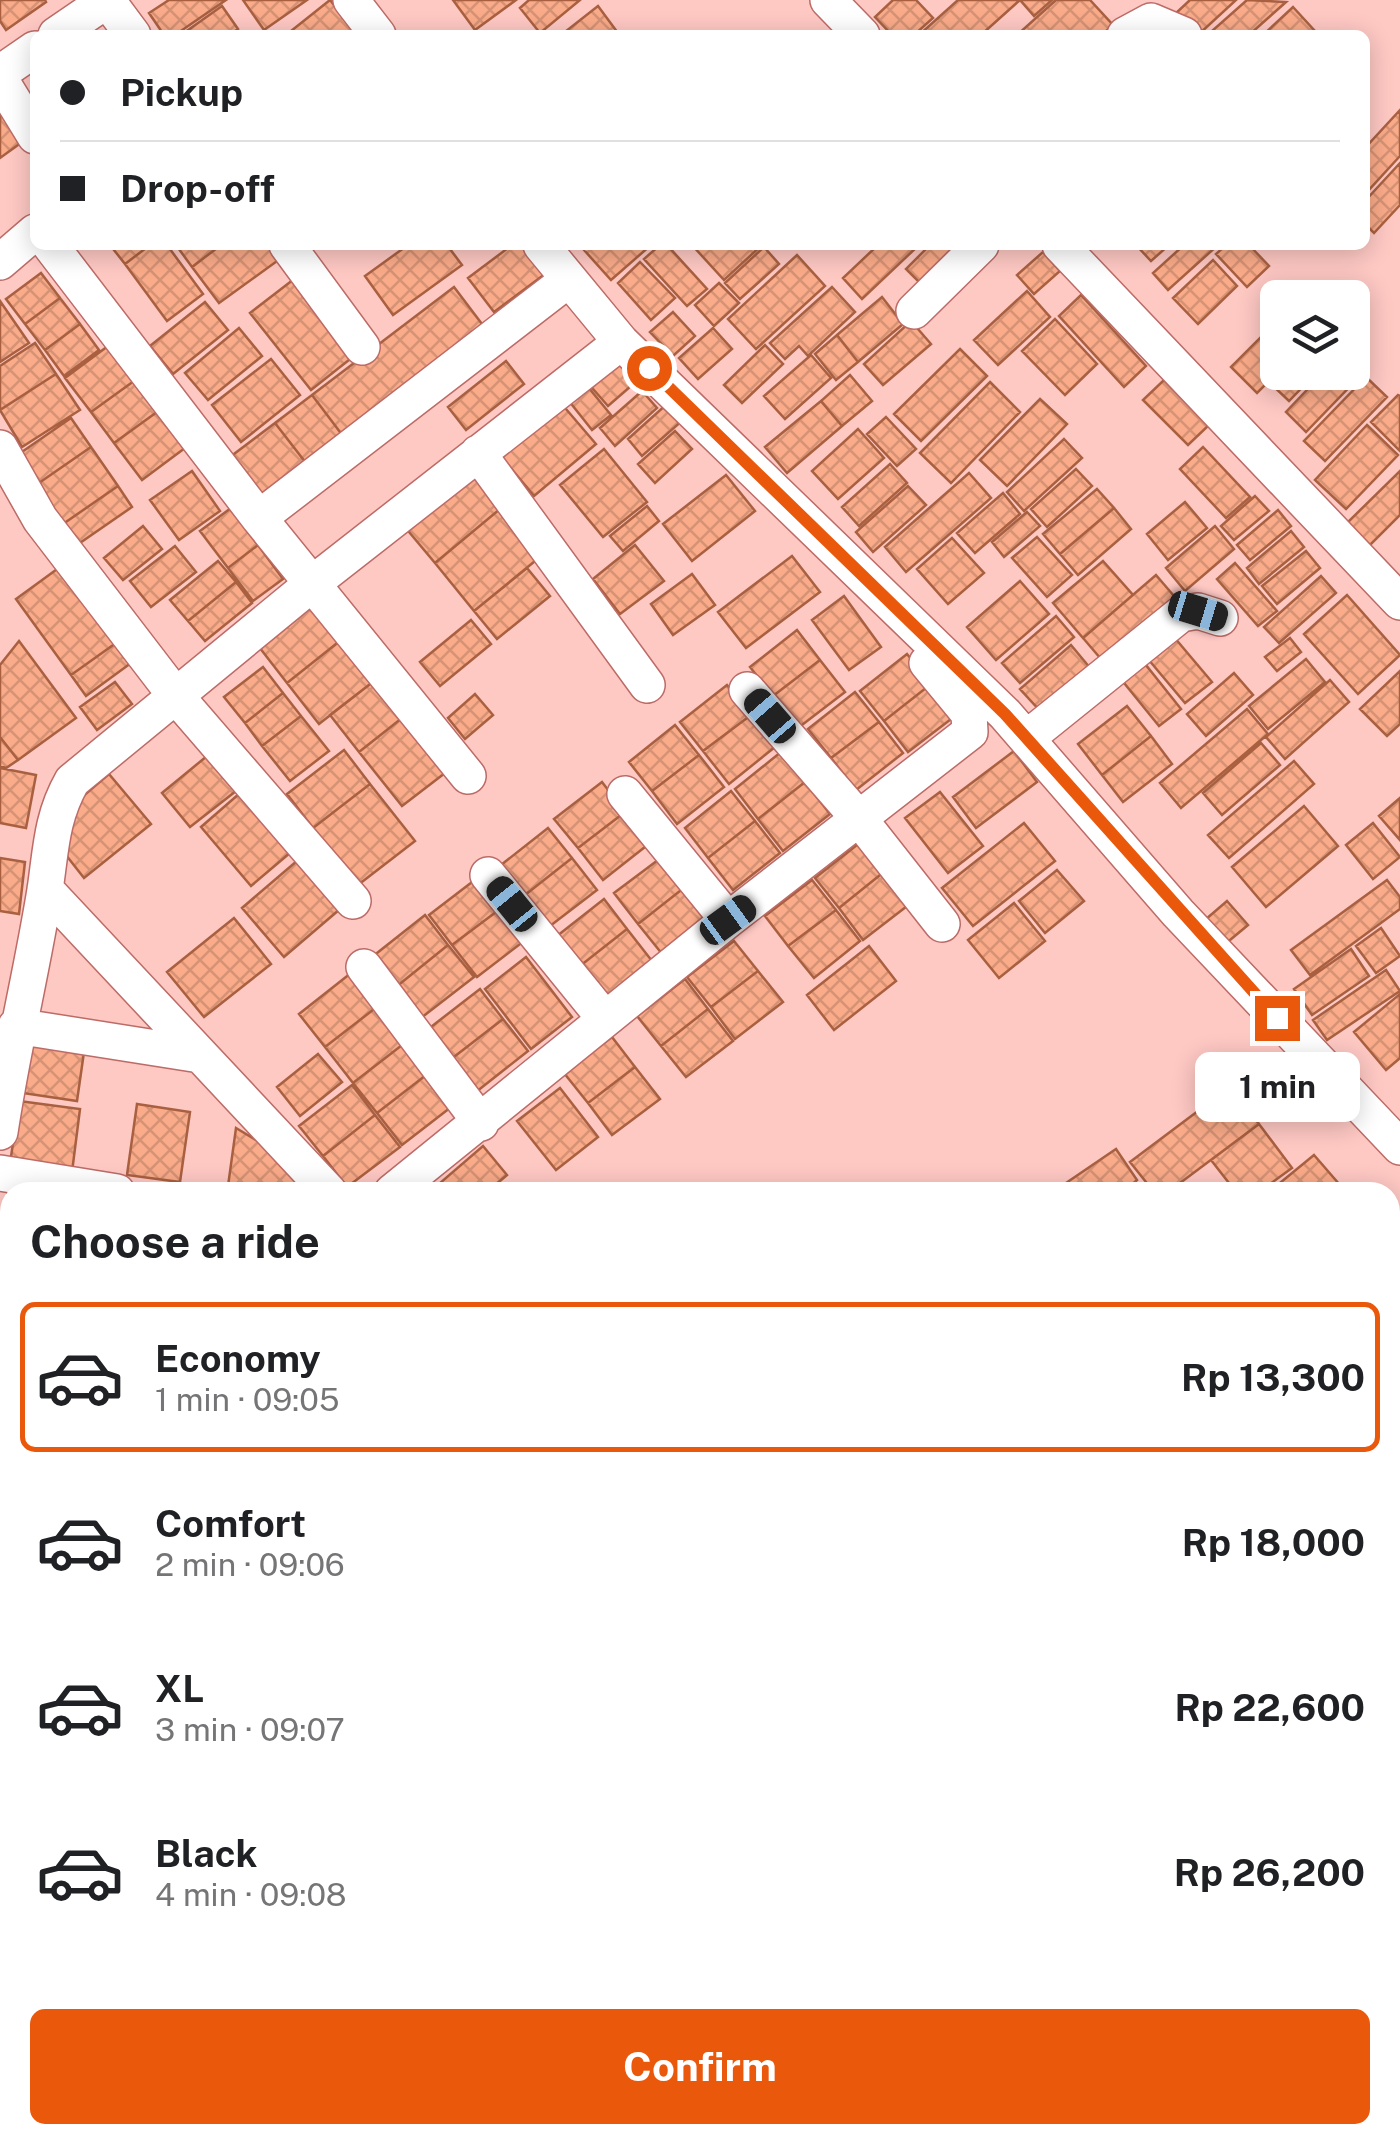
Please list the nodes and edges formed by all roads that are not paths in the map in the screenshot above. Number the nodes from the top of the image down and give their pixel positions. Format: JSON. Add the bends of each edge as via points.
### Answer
{"nodes":[{"id":1,"x":351,"y":0,"type":"edge"},
{"id":2,"x":828,"y":0,"type":"edge"},
{"id":3,"x":63,"y":30,"type":"edge"},
{"id":4,"x":129,"y":30,"type":"edge"},
{"id":5,"x":374,"y":30,"type":"edge"},
{"id":6,"x":857,"y":30,"type":"edge"},
{"id":7,"x":1130,"y":30,"type":"edge"},
{"id":8,"x":1172,"y":30,"type":"edge"},
{"id":9,"x":30,"y":53,"type":"edge"},
{"id":10,"x":0,"y":76,"type":"edge"},
{"id":11,"x":30,"y":127,"type":"edge"},
{"id":12,"x":30,"y":236,"type":"edge"},
{"id":13,"x":54,"y":250,"type":"edge"},
{"id":14,"x":291,"y":250,"type":"edge"},
{"id":15,"x":545,"y":250,"type":"edge"},
{"id":16,"x":976,"y":250,"type":"edge"},
{"id":17,"x":1065,"y":250,"type":"edge"},
{"id":18,"x":0,"y":262,"type":"edge"},
{"id":19,"x":568,"y":280,"type":"junction"},
{"id":20,"x":914,"y":311,"type":"dead end"},
{"id":21,"x":621,"y":342,"type":"junction"},
{"id":22,"x":362,"y":347,"type":"dead end"},
{"id":23,"x":0,"y":448,"type":"edge"},
{"id":24,"x":478,"y":452,"type":"junction"},
{"id":25,"x":259,"y":518,"type":"junction"},
{"id":26,"x":312,"y":583,"type":"junction"},
{"id":27,"x":1400,"y":602,"type":"edge"},
{"id":28,"x":1220,"y":618,"type":"dead end"},
{"id":29,"x":924,"y":660,"type":"dead end"},
{"id":30,"x":647,"y":685,"type":"dead end"},
{"id":31,"x":747,"y":690,"type":"dead end"},
{"id":32,"x":174,"y":695,"type":"junction"},
{"id":33,"x":958,"y":704,"type":"junction"},
{"id":34,"x":1016,"y":726,"type":"junction"},
{"id":35,"x":468,"y":776,"type":"dead end"},
{"id":36,"x":625,"y":794,"type":"dead end"},
{"id":37,"x":861,"y":821,"type":"junction"},
{"id":38,"x":488,"y":875,"type":"dead end"},
{"id":39,"x":45,"y":889,"type":"junction"},
{"id":40,"x":352,"y":901,"type":"dead end"},
{"id":41,"x":728,"y":920,"type":"junction"},
{"id":42,"x":942,"y":924,"type":"dead end"},
{"id":43,"x":364,"y":968,"type":"dead end"},
{"id":44,"x":605,"y":1019,"type":"junction"},
{"id":45,"x":16,"y":1026,"type":"junction"},
{"id":46,"x":200,"y":1055,"type":"junction"},
{"id":47,"x":481,"y":1123,"type":"junction"},
{"id":48,"x":0,"y":1132,"type":"edge"},
{"id":49,"x":1400,"y":1147,"type":"edge"},
{"id":50,"x":0,"y":1172,"type":"edge"},
{"id":51,"x":58,"y":1182,"type":"edge"},
{"id":52,"x":319,"y":1182,"type":"edge"},
{"id":53,"x":405,"y":1182,"type":"edge"}],
"edges":[{"from":1,"to":5,"type":"street"},
{"from":2,"to":6,"type":"street"},
{"from":3,"to":4,"type":"street","via":[[107,0]]},
{"from":7,"to":8,"type":"street","via":[[1151,21]]},
{"from":9,"to":10,"type":"street"},
{"from":10,"to":11,"type":"street"},
{"from":12,"to":18,"type":"street"},
{"from":13,"to":25,"type":"street"},
{"from":14,"to":22,"type":"street"},
{"from":15,"to":19,"type":"street"},
{"from":16,"to":20,"type":"street"},
{"from":17,"to":27,"type":"street"},
{"from":19,"to":21,"type":"street"},
{"from":19,"to":25,"type":"street"},
{"from":21,"to":24,"type":"street"},
{"from":21,"to":34,"type":"street"},
{"from":23,"to":32,"type":"street","via":[[40,519]]},
{"from":24,"to":26,"type":"street"},
{"from":24,"to":30,"type":"street"},
{"from":25,"to":26,"type":"street"},
{"from":26,"to":32,"type":"street"},
{"from":26,"to":35,"type":"street"},
{"from":28,"to":34,"type":"street","via":[[1181,614]]},
{"from":29,"to":33,"type":"street"},
{"from":31,"to":37,"type":"street"},
{"from":32,"to":39,"type":"street","via":[[72,781],[48,838]]},
{"from":32,"to":40,"type":"street"},
{"from":33,"to":34,"type":"street"},
{"from":33,"to":37,"type":"street","via":[[968,714],[970,732]]},
{"from":34,"to":49,"type":"street","via":[[1178,913]]},
{"from":36,"to":41,"type":"street"},
{"from":37,"to":41,"type":"street"},
{"from":37,"to":42,"type":"street"},
{"from":38,"to":44,"type":"street"},
{"from":39,"to":45,"type":"street"},
{"from":39,"to":46,"type":"street"},
{"from":41,"to":44,"type":"street"},
{"from":43,"to":47,"type":"street"},
{"from":44,"to":47,"type":"street"},
{"from":45,"to":46,"type":"street"},
{"from":45,"to":48,"type":"street"},
{"from":46,"to":52,"type":"street"},
{"from":47,"to":53,"type":"street"},
{"from":50,"to":51,"type":"street"}]}
